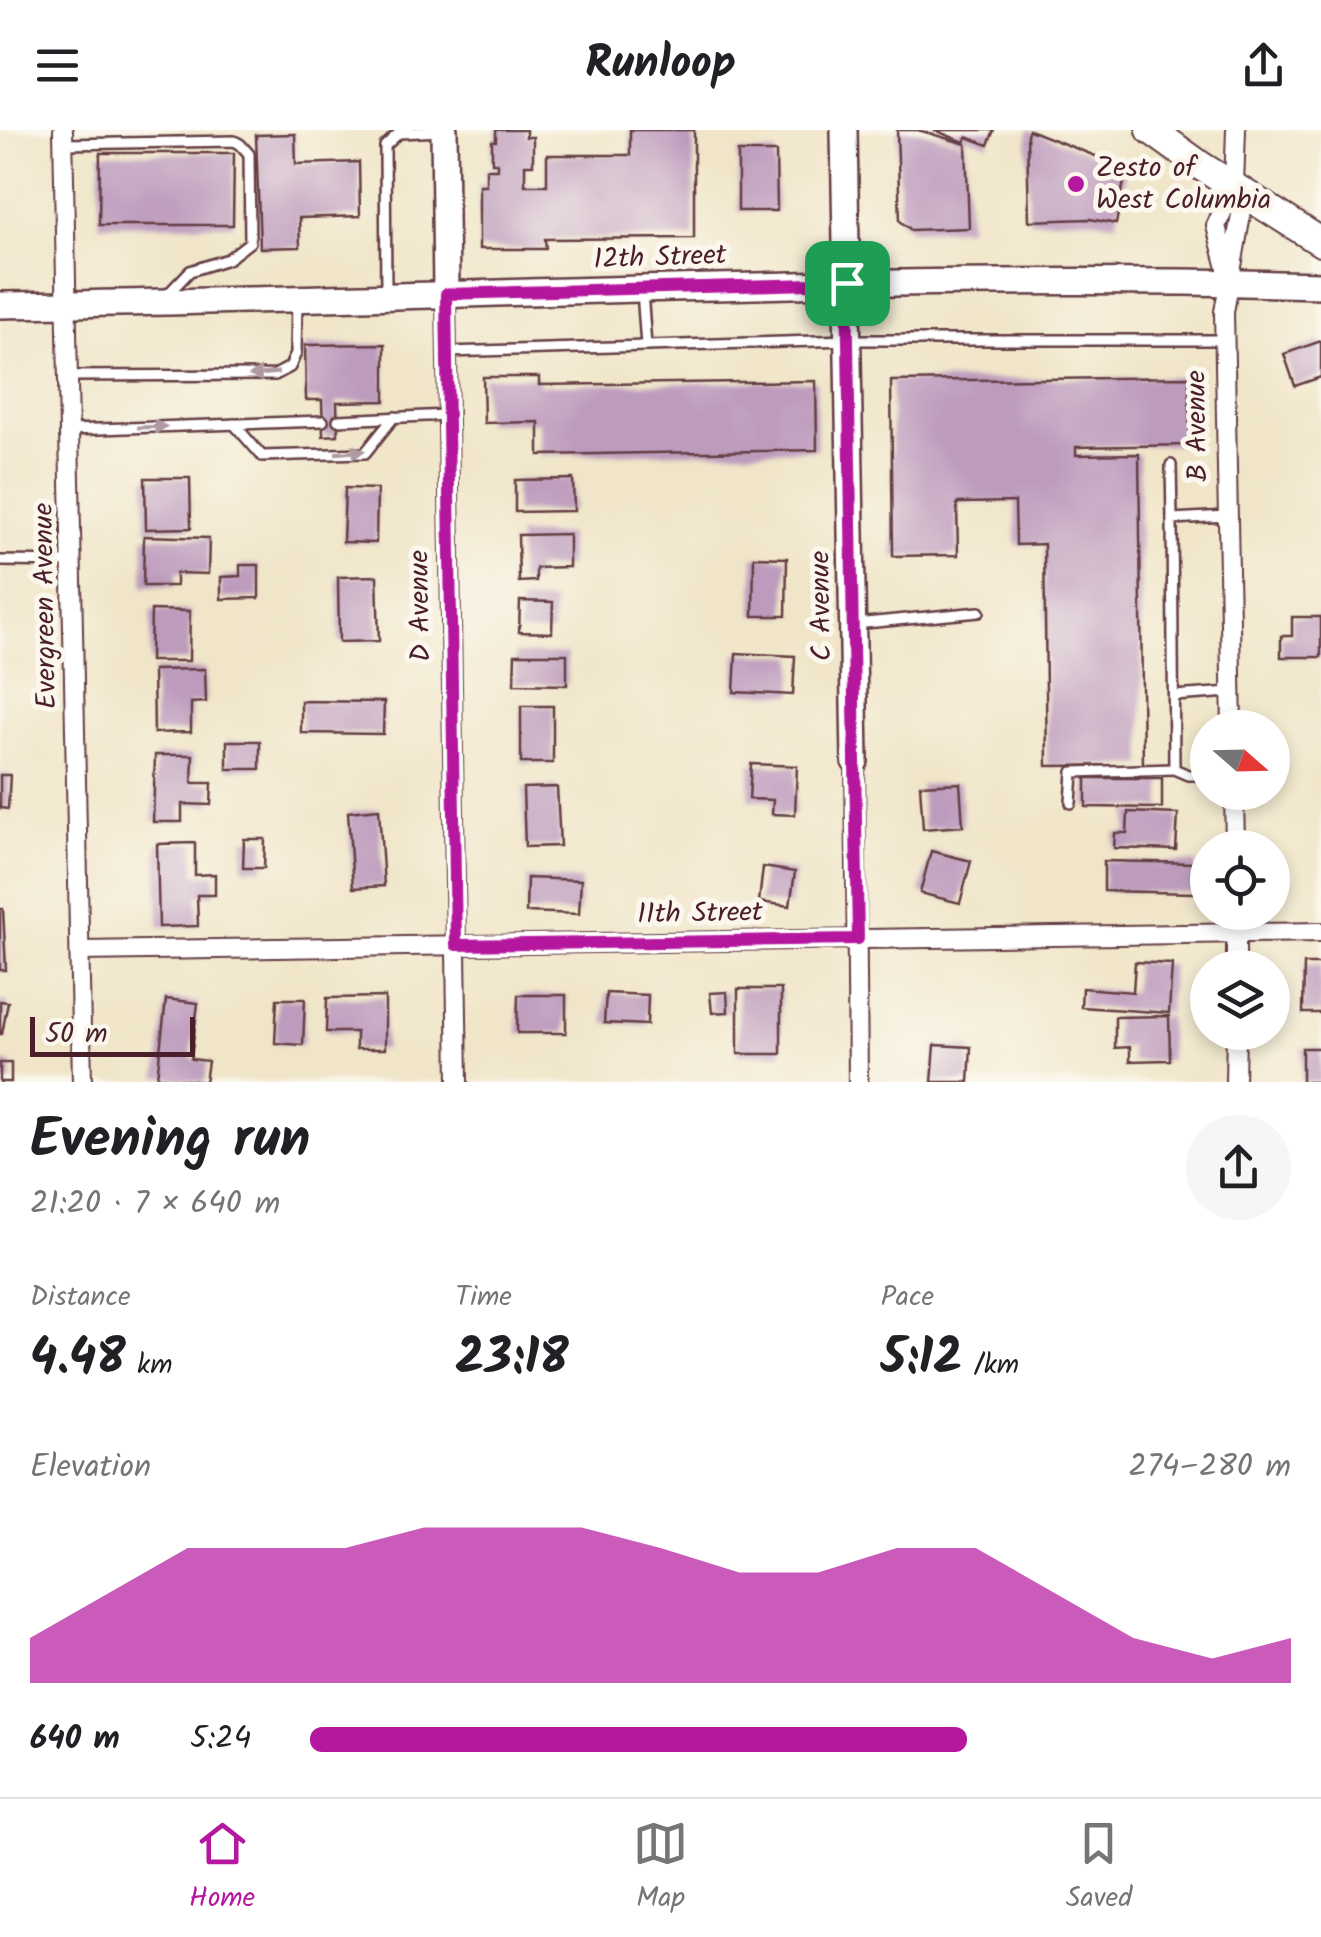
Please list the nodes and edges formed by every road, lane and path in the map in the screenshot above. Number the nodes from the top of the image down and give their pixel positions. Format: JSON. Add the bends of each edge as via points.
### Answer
{"nodes":[{"id":1,"x":444,"y":130,"type":"edge"},
{"id":2,"x":844,"y":130,"type":"edge"},
{"id":3,"x":1151,"y":130,"type":"edge"},
{"id":4,"x":1236,"y":130,"type":"edge"},
{"id":5,"x":64,"y":137,"type":"edge"},
{"id":6,"x":1234,"y":185,"type":"junction"},
{"id":7,"x":1321,"y":242,"type":"edge"},
{"id":8,"x":847,"y":283,"type":"junction"},
{"id":9,"x":1231,"y":283,"type":"junction"},
{"id":10,"x":1321,"y":285,"type":"edge"},
{"id":11,"x":641,"y":288,"type":"junction"},
{"id":12,"x":446,"y":294,"type":"junction"},
{"id":13,"x":386,"y":295,"type":"junction"},
{"id":14,"x":297,"y":298,"type":"junction"},
{"id":15,"x":161,"y":302,"type":"junction"},
{"id":16,"x":68,"y":304,"type":"junction"},
{"id":17,"x":0,"y":305,"type":"edge"},
{"id":18,"x":848,"y":340,"type":"junction"},
{"id":19,"x":1224,"y":340,"type":"junction"},
{"id":20,"x":646,"y":346,"type":"junction"},
{"id":21,"x":447,"y":352,"type":"junction"},
{"id":22,"x":69,"y":376,"type":"junction"},
{"id":23,"x":448,"y":415,"type":"junction"},
{"id":24,"x":394,"y":417,"type":"junction"},
{"id":25,"x":322,"y":420,"type":"dead end"},
{"id":26,"x":338,"y":420,"type":"dead end"},
{"id":27,"x":234,"y":424,"type":"junction"},
{"id":28,"x":70,"y":430,"type":"junction"},
{"id":29,"x":1171,"y":465,"type":"dead end"},
{"id":30,"x":1227,"y":516,"type":"junction"},
{"id":31,"x":1172,"y":519,"type":"junction"},
{"id":32,"x":0,"y":561,"type":"edge"},
{"id":33,"x":73,"y":562,"type":"junction"},
{"id":34,"x":980,"y":612,"type":"dead end"},
{"id":35,"x":852,"y":624,"type":"junction"},
{"id":36,"x":1231,"y":692,"type":"junction"},
{"id":37,"x":1174,"y":696,"type":"junction"},
{"id":38,"x":1232,"y":710,"type":"edge"},
{"id":39,"x":855,"y":761,"type":"joint"},
{"id":40,"x":1174,"y":769,"type":"junction"},
{"id":41,"x":1190,"y":776,"type":"edge"},
{"id":42,"x":1072,"y":803,"type":"dead end"},
{"id":43,"x":1321,"y":932,"type":"edge"},
{"id":44,"x":1236,"y":933,"type":"junction"},
{"id":45,"x":858,"y":939,"type":"junction"},
{"id":46,"x":456,"y":945,"type":"junction"},
{"id":47,"x":1236,"y":950,"type":"edge"},
{"id":48,"x":80,"y":951,"type":"junction"},
{"id":49,"x":1236,"y":1050,"type":"edge"},
{"id":50,"x":82,"y":1082,"type":"edge"},
{"id":51,"x":458,"y":1082,"type":"edge"},
{"id":52,"x":858,"y":1082,"type":"edge"},
{"id":53,"x":1235,"y":1082,"type":"edge"}],
"edges":[{"from":1,"to":12,"type":"main road","name":"D Avenue"},
{"from":1,"to":13,"type":"lane","via":[[399,133],[385,146]]},
{"from":2,"to":8,"type":"main road","name":"C Avenue"},
{"from":3,"to":6,"type":"main road"},
{"from":4,"to":6,"type":"street"},
{"from":5,"to":15,"type":"lane","via":[[234,141],[249,154],[250,242],[228,259],[190,271]]},
{"from":5,"to":16,"type":"street","name":"Evergreen Avenue"},
{"from":6,"to":7,"type":"main road"},
{"from":6,"to":9,"type":"street","name":"B Avenue","via":[[1242,209]]},
{"from":8,"to":9,"type":"main road","name":"12th Street"},
{"from":8,"to":11,"type":"main road","name":"12th Street"},
{"from":8,"to":18,"type":"main road","name":"C Avenue"},
{"from":9,"to":10,"type":"main road","name":"12th Street"},
{"from":9,"to":19,"type":"street","name":"B Avenue"},
{"from":11,"to":12,"type":"main road","name":"12th Street"},
{"from":11,"to":20,"type":"lane"},
{"from":12,"to":13,"type":"main road","name":"12th Street"},
{"from":12,"to":21,"type":"street","name":"D Avenue"},
{"from":13,"to":14,"type":"main road","name":"12th Street"},
{"from":14,"to":15,"type":"main road","name":"12th Street"},
{"from":14,"to":22,"type":"lane","one_way":true,"via":[[296,352],[275,376]]},
{"from":15,"to":16,"type":"main road","name":"12th Street"},
{"from":16,"to":17,"type":"main road","name":"12th Street"},
{"from":16,"to":22,"type":"street","name":"Evergreen Avenue"},
{"from":18,"to":19,"type":"lane"},
{"from":18,"to":20,"type":"lane"},
{"from":18,"to":35,"type":"main road","name":"C Avenue"},
{"from":19,"to":30,"type":"street","name":"B Avenue"},
{"from":20,"to":21,"type":"lane"},
{"from":21,"to":23,"type":"street","name":"D Avenue"},
{"from":22,"to":28,"type":"street","name":"Evergreen Avenue"},
{"from":23,"to":24,"type":"lane"},
{"from":23,"to":46,"type":"street","name":"D Avenue"},
{"from":24,"to":26,"type":"lane"},
{"from":27,"to":24,"type":"lane","one_way":true,"via":[[262,456],[365,453]]},
{"from":25,"to":27,"type":"lane"},
{"from":28,"to":27,"type":"lane","one_way":true},
{"from":28,"to":33,"type":"street","name":"Evergreen Avenue"},
{"from":29,"to":31,"type":"lane"},
{"from":30,"to":31,"type":"lane"},
{"from":30,"to":36,"type":"street","name":"B Avenue"},
{"from":31,"to":37,"type":"lane"},
{"from":32,"to":33,"type":"lane"},
{"from":33,"to":48,"type":"street","name":"Evergreen Avenue"},
{"from":34,"to":35,"type":"lane"},
{"from":35,"to":39,"type":"main road","name":"C Avenue"},
{"from":36,"to":37,"type":"lane"},
{"from":36,"to":38,"type":"street","name":"B Avenue"},
{"from":37,"to":40,"type":"lane"},
{"from":39,"to":45,"type":"street","name":"C Avenue"},
{"from":40,"to":41,"type":"lane"},
{"from":40,"to":42,"type":"lane","via":[[1074,772]]},
{"from":43,"to":44,"type":"street","name":"11th Street"},
{"from":44,"to":45,"type":"street","name":"11th Street"},
{"from":44,"to":47,"type":"street"},
{"from":45,"to":46,"type":"street","name":"11th Street"},
{"from":45,"to":52,"type":"street","name":"C Avenue"},
{"from":46,"to":48,"type":"street","name":"11th Street"},
{"from":46,"to":51,"type":"street","name":"D Avenue"},
{"from":48,"to":50,"type":"street","name":"Evergreen Avenue"},
{"from":49,"to":53,"type":"street"}]}
